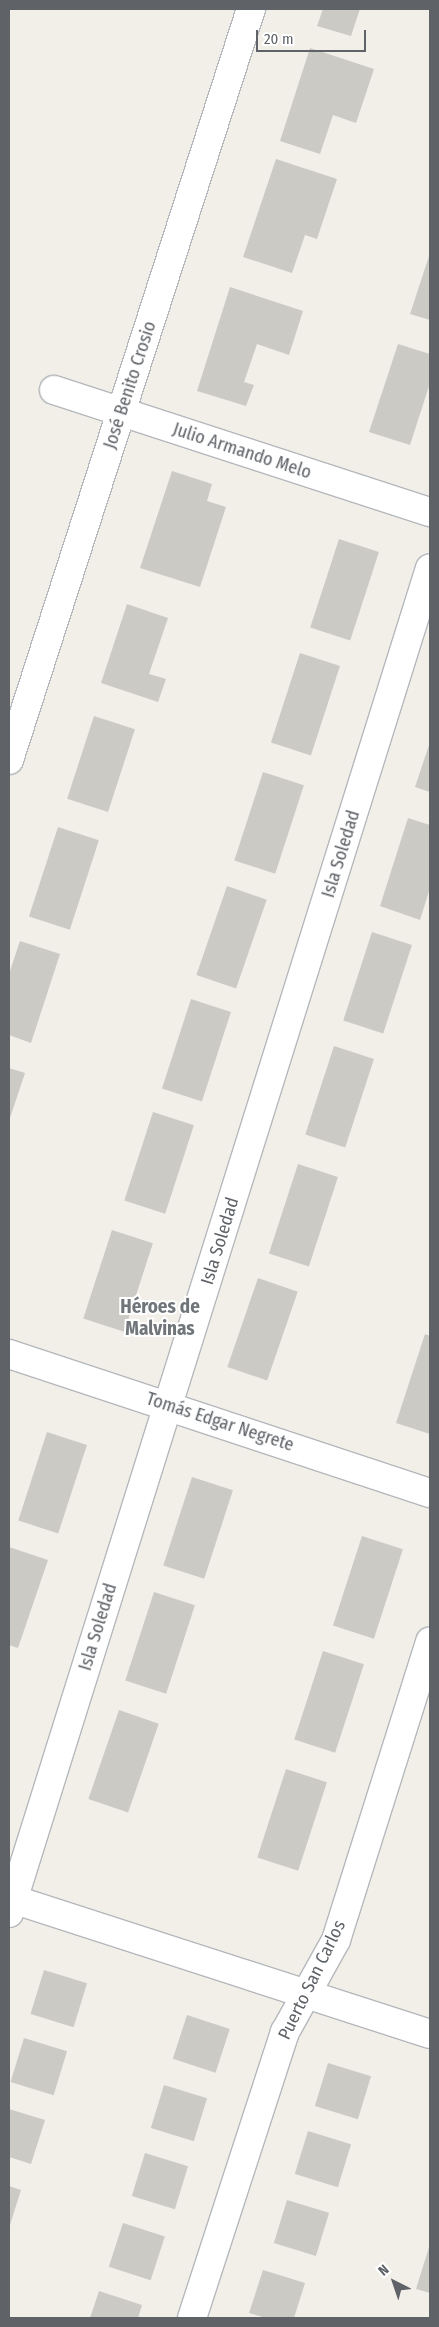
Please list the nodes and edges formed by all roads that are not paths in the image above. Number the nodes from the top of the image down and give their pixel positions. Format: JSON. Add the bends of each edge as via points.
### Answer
{"nodes":[{"id":1,"x":251,"y":9,"type":"edge"},
{"id":2,"x":54,"y":390,"type":"dead end"},
{"id":3,"x":122,"y":412,"type":"junction"},
{"id":4,"x":430,"y":512,"type":"edge"},
{"id":5,"x":430,"y":568,"type":"edge"},
{"id":6,"x":9,"y":760,"type":"edge"},
{"id":7,"x":9,"y":1354,"type":"edge"},
{"id":8,"x":168,"y":1404,"type":"junction"},
{"id":9,"x":430,"y":1493,"type":"edge"},
{"id":10,"x":430,"y":1641,"type":"edge"},
{"id":11,"x":10,"y":1904,"type":"edge"},
{"id":12,"x":309,"y":1993,"type":"junction"},
{"id":13,"x":430,"y":2034,"type":"edge"},
{"id":14,"x":192,"y":2318,"type":"edge"}],
"edges":[{"from":1,"to":3,"type":"street","name":"José Benito Crosio"},
{"from":2,"to":3,"type":"street","name":"Julio Armando Melo"},
{"from":3,"to":4,"type":"street","name":"Julio Armando Melo"},
{"from":3,"to":6,"type":"street","name":"José Benito Crosio"},
{"from":5,"to":8,"type":"street","name":"Isla Soledad"},
{"from":7,"to":8,"type":"street","name":"Tomás Edgar Negrete"},
{"from":8,"to":9,"type":"street","name":"Tomás Edgar Negrete"},
{"from":8,"to":11,"type":"street","name":"Isla Soledad"},
{"from":10,"to":12,"type":"street","name":"Puerto San Carlos","via":[[336,1940]]},
{"from":11,"to":12,"type":"street"},
{"from":12,"to":13,"type":"street"},
{"from":12,"to":14,"type":"street","name":"Puerto San Carlos","via":[[285,2032]]}]}
